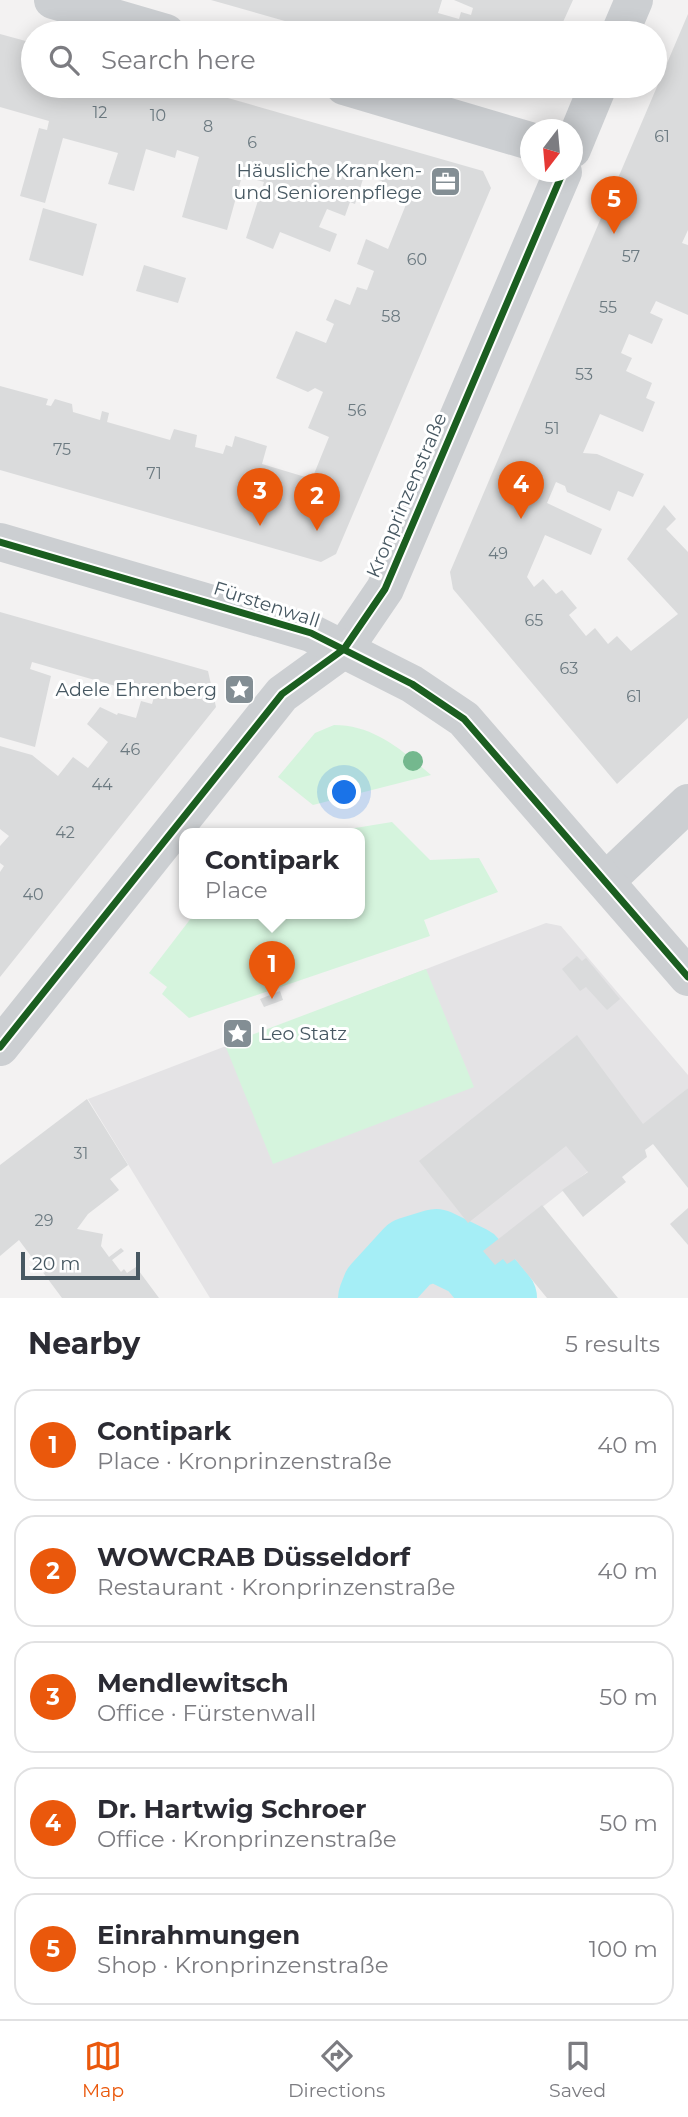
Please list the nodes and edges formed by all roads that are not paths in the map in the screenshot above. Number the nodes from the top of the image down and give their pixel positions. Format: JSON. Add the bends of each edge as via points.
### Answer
{"nodes":[{"id":1,"x":53,"y":0,"type":"edge"},
{"id":2,"x":634,"y":0,"type":"edge"},
{"id":3,"x":125,"y":21,"type":"edge"},
{"id":4,"x":625,"y":21,"type":"edge"},
{"id":5,"x":385,"y":98,"type":"edge"},
{"id":6,"x":593,"y":98,"type":"edge"},
{"id":7,"x":583,"y":122,"type":"edge"},
{"id":8,"x":520,"y":138,"type":"edge"},
{"id":9,"x":559,"y":182,"type":"edge"},
{"id":10,"x":0,"y":542,"type":"edge"},
{"id":11,"x":344,"y":649,"type":"junction"},
{"id":12,"x":688,"y":803,"type":"edge"},
{"id":13,"x":607,"y":880,"type":"junction"},
{"id":14,"x":688,"y":977,"type":"edge"},
{"id":15,"x":0,"y":1047,"type":"edge"}],
"edges":[{"from":1,"to":3,"type":"street"},
{"from":2,"to":4,"type":"street"},
{"from":5,"to":8,"type":"street"},
{"from":6,"to":7,"type":"street"},
{"from":9,"to":11,"type":"street","name":"Kronprinzenstraße","via":[[385,589]]},
{"from":10,"to":11,"type":"street","name":"Fürstenwall","via":[[251,614]]},
{"from":11,"to":13,"type":"street","name":"Fürstenwall","via":[[421,689],[464,719]]},
{"from":11,"to":15,"type":"street","name":"Kronprinzenstraße","via":[[282,694]]},
{"from":12,"to":13,"type":"street"},
{"from":13,"to":14,"type":"street","name":"Fürstenwall"}]}
